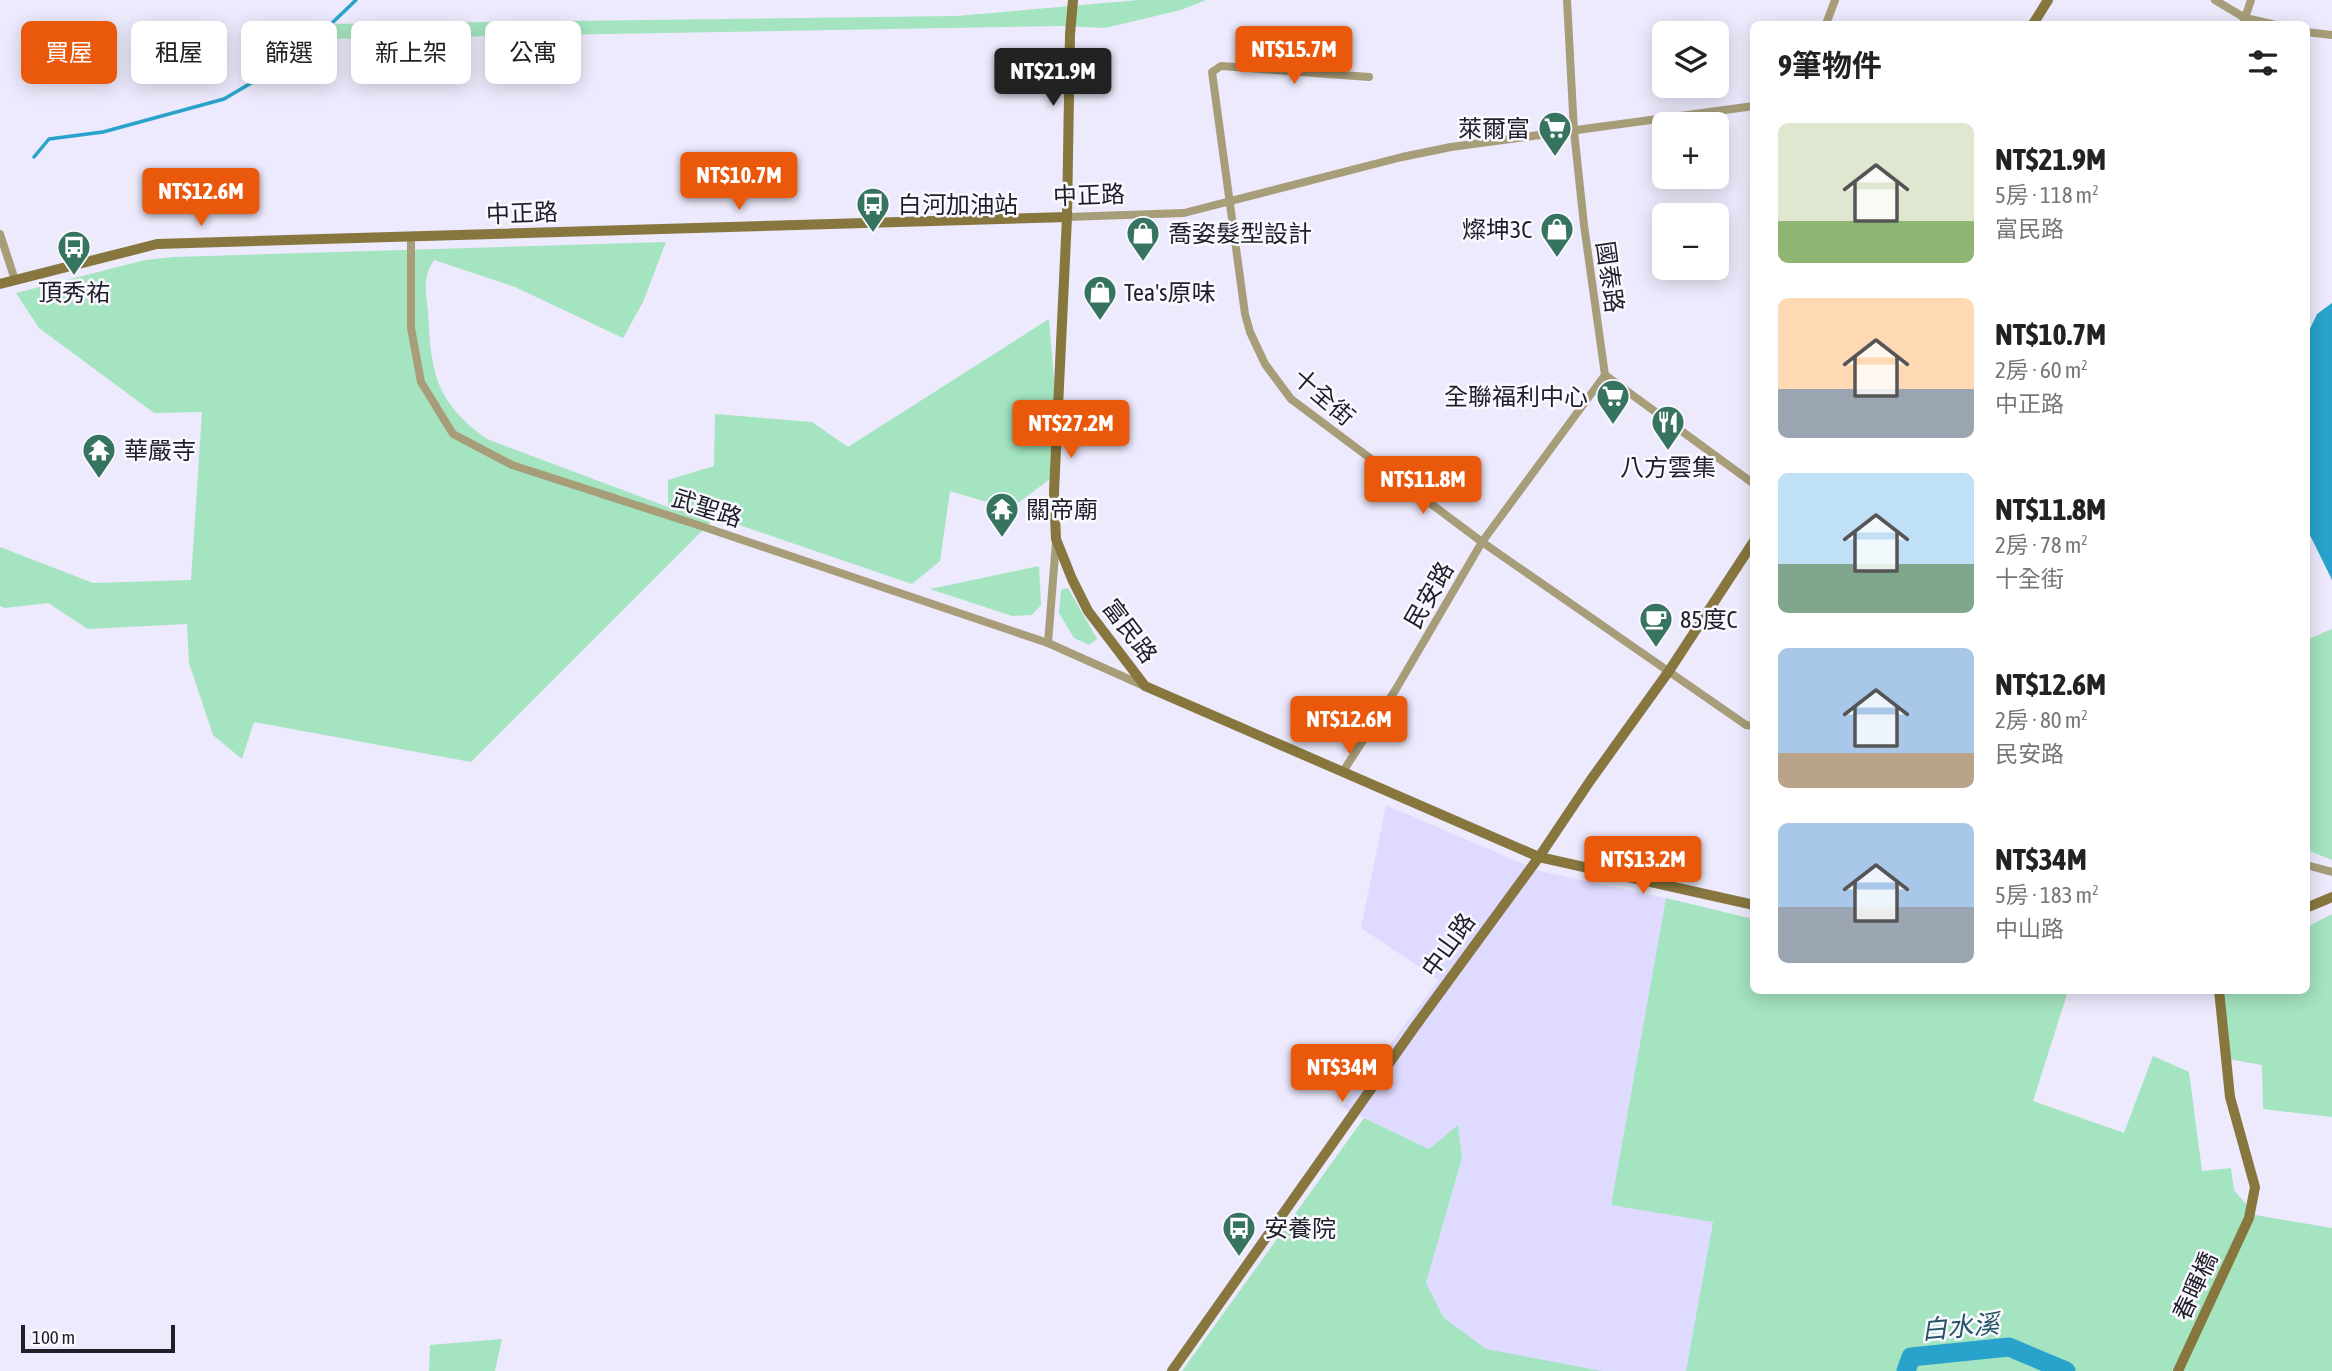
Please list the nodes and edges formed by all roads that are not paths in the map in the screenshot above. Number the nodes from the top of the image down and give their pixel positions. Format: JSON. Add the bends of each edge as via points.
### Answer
{"nodes":[{"id":1,"x":1073,"y":0,"type":"edge"},
{"id":2,"x":1567,"y":0,"type":"edge"},
{"id":3,"x":1835,"y":0,"type":"edge"},
{"id":4,"x":2048,"y":0,"type":"edge"},
{"id":5,"x":2215,"y":0,"type":"edge"},
{"id":6,"x":2251,"y":0,"type":"edge"},
{"id":7,"x":1827,"y":21,"type":"edge"},
{"id":8,"x":2035,"y":21,"type":"edge"},
{"id":9,"x":2244,"y":21,"type":"edge"},
{"id":10,"x":2310,"y":32,"type":"edge"},
{"id":11,"x":2332,"y":35,"type":"edge"},
{"id":12,"x":1369,"y":77,"type":"dead end"},
{"id":13,"x":1750,"y":107,"type":"edge"},
{"id":14,"x":1574,"y":131,"type":"junction"},
{"id":15,"x":1230,"y":202,"type":"junction"},
{"id":16,"x":1067,"y":217,"type":"junction"},
{"id":17,"x":0,"y":234,"type":"edge"},
{"id":18,"x":411,"y":238,"type":"junction"},
{"id":19,"x":15,"y":280,"type":"junction"},
{"id":20,"x":0,"y":284,"type":"edge"},
{"id":21,"x":1605,"y":376,"type":"junction"},
{"id":22,"x":1750,"y":481,"type":"edge"},
{"id":23,"x":1056,"y":539,"type":"junction"},
{"id":24,"x":1482,"y":542,"type":"junction"},
{"id":25,"x":1750,"y":546,"type":"edge"},
{"id":26,"x":1048,"y":643,"type":"junction"},
{"id":27,"x":1669,"y":671,"type":"junction"},
{"id":28,"x":1145,"y":686,"type":"junction"},
{"id":29,"x":1750,"y":726,"type":"edge"},
{"id":30,"x":1344,"y":770,"type":"junction"},
{"id":31,"x":1539,"y":857,"type":"junction"},
{"id":32,"x":2310,"y":866,"type":"edge"},
{"id":33,"x":2332,"y":872,"type":"edge"},
{"id":34,"x":2332,"y":897,"type":"edge"},
{"id":35,"x":1750,"y":904,"type":"edge"},
{"id":36,"x":2310,"y":906,"type":"edge"},
{"id":37,"x":2219,"y":994,"type":"edge"},
{"id":38,"x":1172,"y":1371,"type":"edge"},
{"id":39,"x":2178,"y":1371,"type":"edge"}],
"edges":[{"from":1,"to":16,"type":"main road","name":"富民路"},
{"from":2,"to":14,"type":"street","name":"國泰路"},
{"from":3,"to":7,"type":"street"},
{"from":4,"to":8,"type":"main road"},
{"from":5,"to":9,"type":"street"},
{"from":6,"to":9,"type":"street"},
{"from":10,"to":11,"type":"street"},
{"from":12,"to":15,"type":"street","name":"十全街","via":[[1221,66],[1212,72]]},
{"from":13,"to":14,"type":"street","name":"中正路"},
{"from":14,"to":15,"type":"street","name":"中正路","via":[[1425,152]]},
{"from":14,"to":21,"type":"street","name":"國泰路"},
{"from":15,"to":16,"type":"street","name":"中正路","via":[[1184,213]]},
{"from":15,"to":24,"type":"street","name":"十全街","via":[[1245,314],[1273,377],[1290,399]]},
{"from":16,"to":18,"type":"main road","name":"中正路"},
{"from":16,"to":23,"type":"main road","name":"富民路","via":[[1054,492]]},
{"from":17,"to":19,"type":"street"},
{"from":18,"to":19,"type":"main road","name":"中正路","via":[[157,244]]},
{"from":18,"to":26,"type":"street","name":"武聖路","via":[[411,328],[421,383],[453,434],[512,465]]},
{"from":19,"to":20,"type":"main road","name":"中正路"},
{"from":21,"to":22,"type":"street"},
{"from":21,"to":24,"type":"street","name":"民安路"},
{"from":23,"to":26,"type":"street"},
{"from":23,"to":28,"type":"main road","name":"富民路","via":[[1088,611]]},
{"from":24,"to":27,"type":"street","name":"十全街"},
{"from":24,"to":30,"type":"street","name":"民安路"},
{"from":25,"to":27,"type":"main road","name":"中山路"},
{"from":26,"to":28,"type":"street","name":"武聖路"},
{"from":27,"to":29,"type":"street","name":"十全街"},
{"from":27,"to":31,"type":"main road","name":"中山路"},
{"from":28,"to":30,"type":"main road","name":"富民路"},
{"from":30,"to":31,"type":"main road","name":"富民路"},
{"from":31,"to":35,"type":"main road","name":"富民路"},
{"from":31,"to":38,"type":"main road","name":"中山路"},
{"from":32,"to":33,"type":"street"},
{"from":34,"to":36,"type":"main road"},
{"from":37,"to":39,"type":"main road","name":"春暉橋","via":[[2230,1097],[2255,1187],[2249,1218]]}]}
